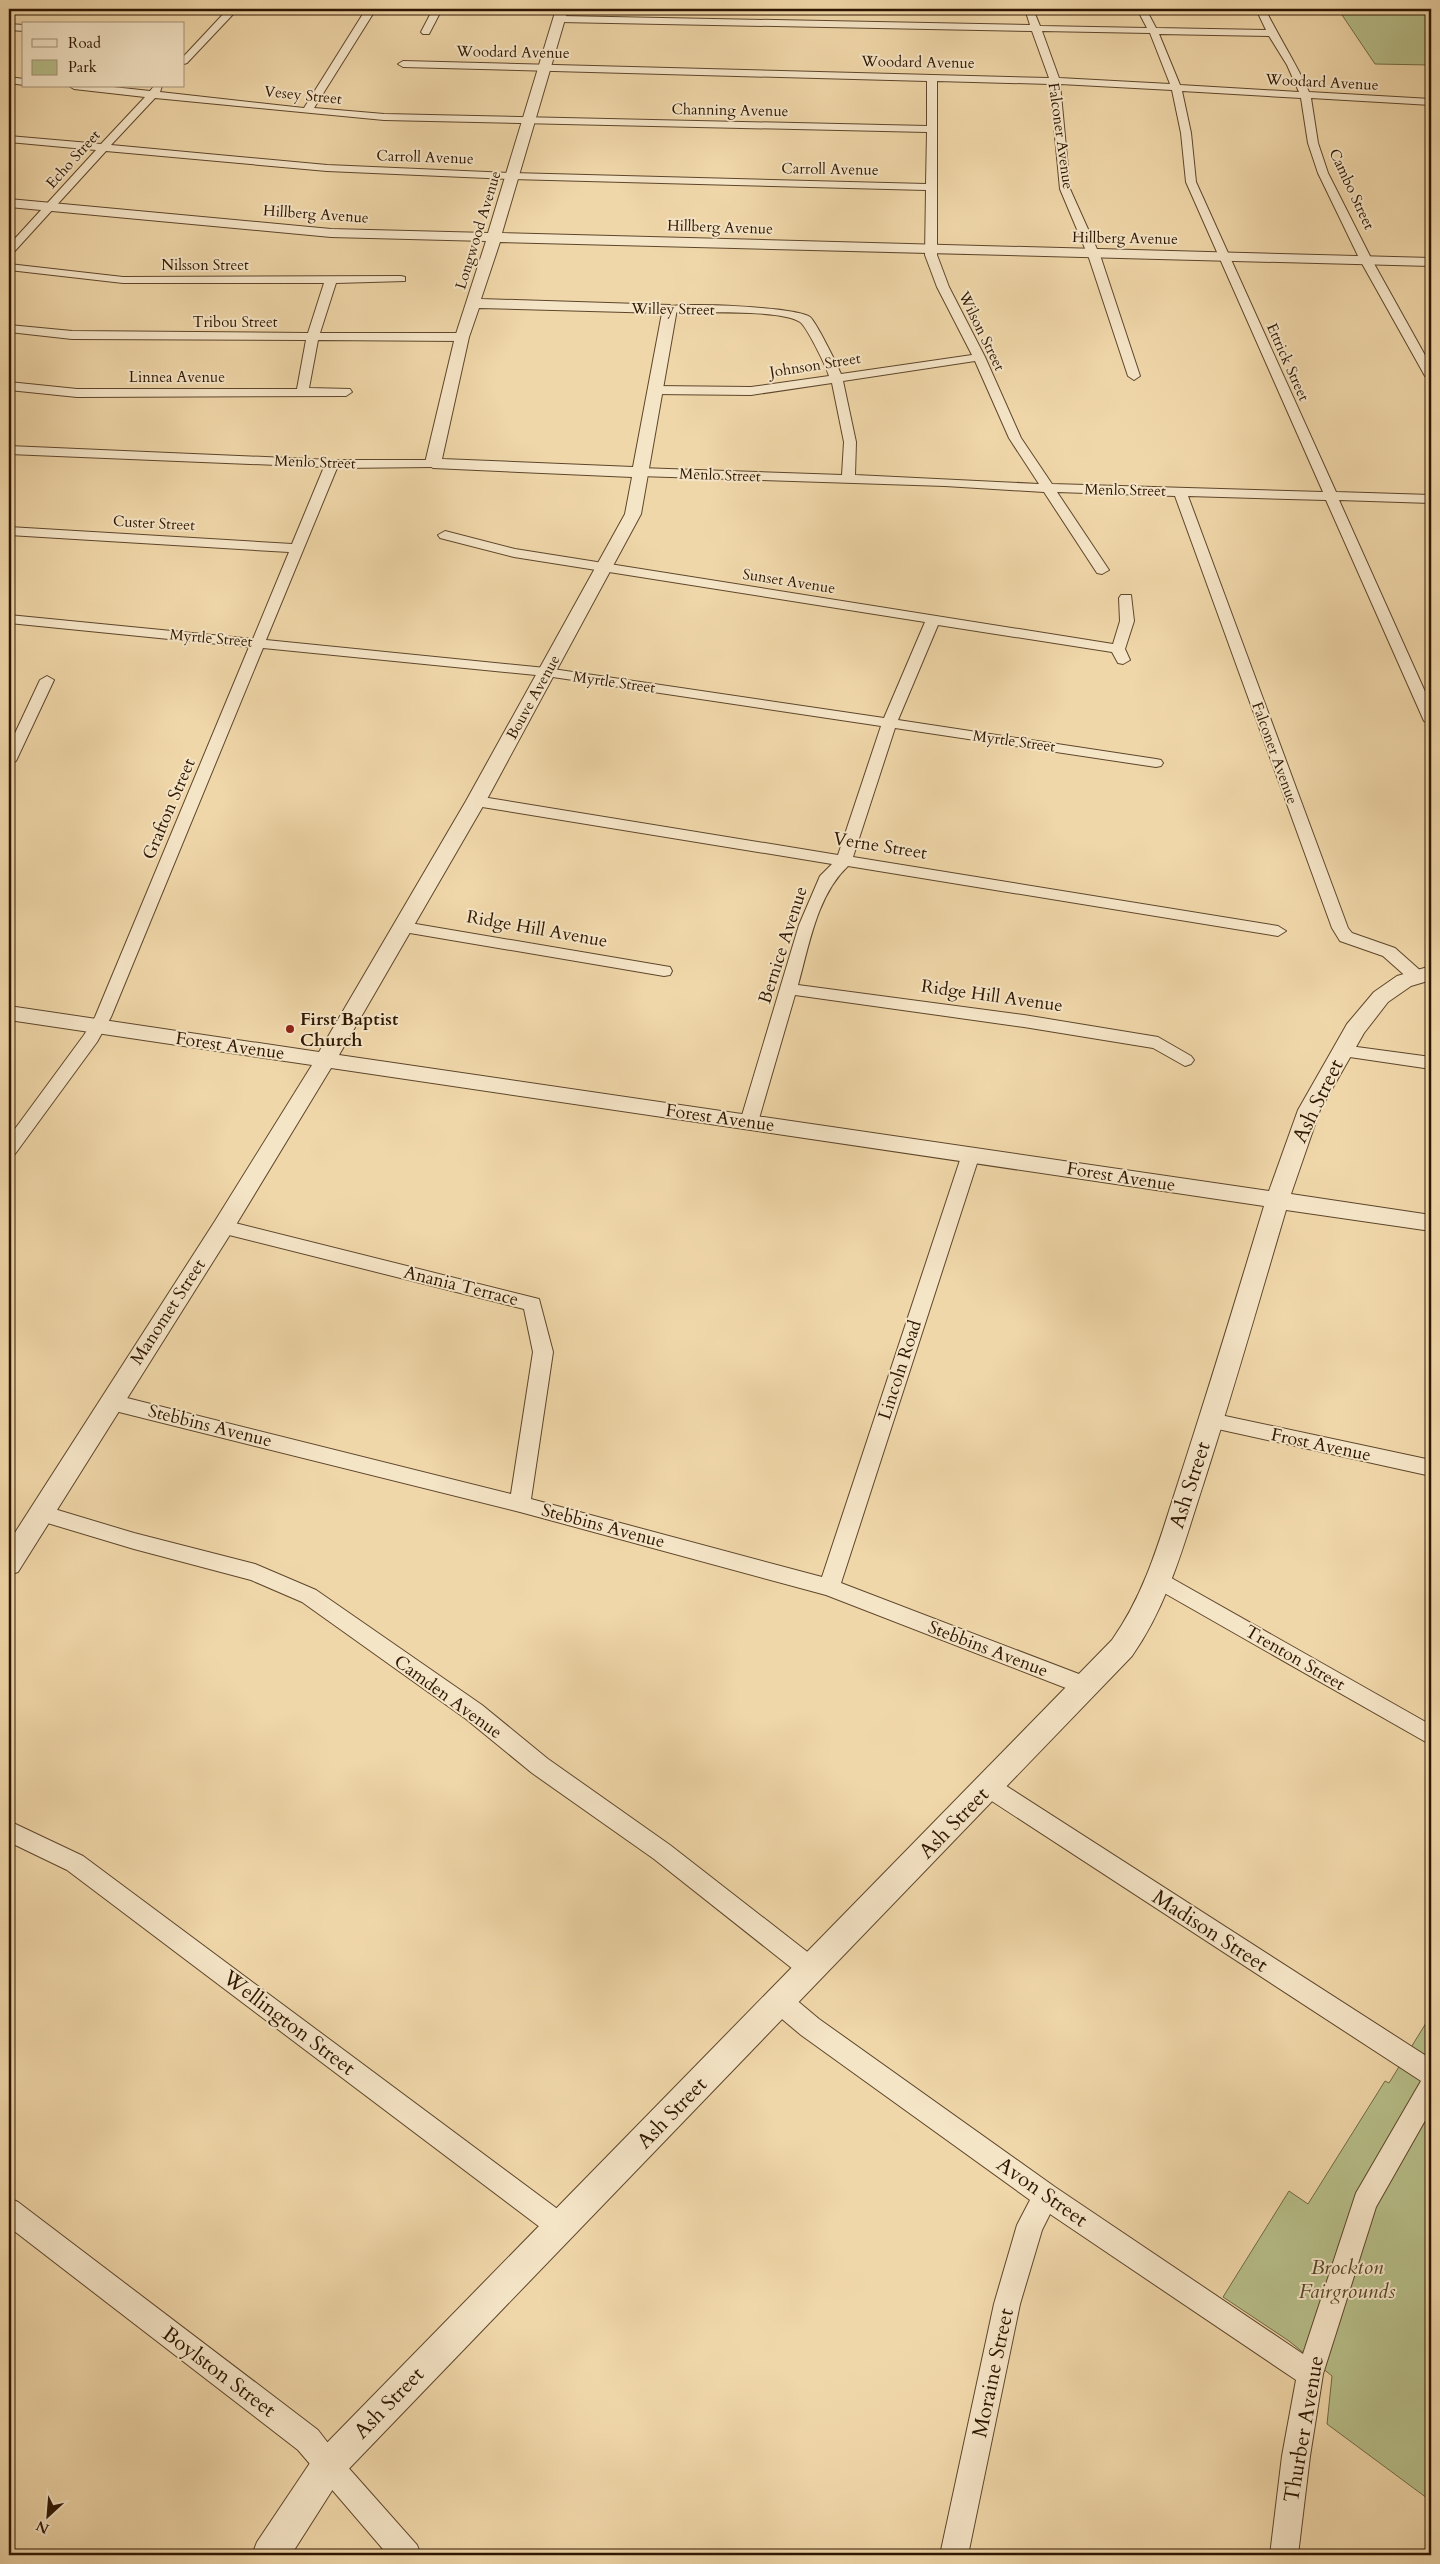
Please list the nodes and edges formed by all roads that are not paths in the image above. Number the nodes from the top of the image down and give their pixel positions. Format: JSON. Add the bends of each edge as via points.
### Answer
{"nodes":[{"id":1,"x":233,"y":9,"type":"edge"},
{"id":2,"x":371,"y":9,"type":"edge"},
{"id":3,"x":438,"y":9,"type":"edge"},
{"id":4,"x":1029,"y":9,"type":"edge"},
{"id":5,"x":1142,"y":9,"type":"edge"},
{"id":6,"x":1261,"y":9,"type":"edge"},
{"id":7,"x":561,"y":14,"type":"edge"},
{"id":8,"x":9,"y":27,"type":"edge"},
{"id":9,"x":22,"y":28,"type":"edge"},
{"id":10,"x":1036,"y":30,"type":"junction"},
{"id":11,"x":426,"y":32,"type":"dead end"},
{"id":12,"x":1152,"y":32,"type":"junction"},
{"id":13,"x":1272,"y":34,"type":"junction"},
{"id":14,"x":185,"y":41,"type":"edge"},
{"id":15,"x":202,"y":42,"type":"junction"},
{"id":16,"x":185,"y":60,"type":"edge"},
{"id":17,"x":402,"y":64,"type":"dead end"},
{"id":18,"x":544,"y":68,"type":"junction"},
{"id":19,"x":932,"y":78,"type":"junction"},
{"id":20,"x":9,"y":80,"type":"edge"},
{"id":21,"x":1054,"y":81,"type":"junction"},
{"id":22,"x":22,"y":82,"type":"edge"},
{"id":23,"x":115,"y":88,"type":"edge"},
{"id":24,"x":1176,"y":89,"type":"junction"},
{"id":25,"x":156,"y":90,"type":"edge"},
{"id":26,"x":1306,"y":97,"type":"junction"},
{"id":27,"x":1431,"y":102,"type":"edge"},
{"id":28,"x":307,"y":111,"type":"junction"},
{"id":29,"x":529,"y":121,"type":"junction"},
{"id":30,"x":931,"y":129,"type":"junction"},
{"id":31,"x":9,"y":139,"type":"edge"},
{"id":32,"x":103,"y":148,"type":"junction"},
{"id":33,"x":512,"y":176,"type":"junction"},
{"id":34,"x":931,"y":187,"type":"junction"},
{"id":35,"x":9,"y":203,"type":"edge"},
{"id":36,"x":50,"y":207,"type":"junction"},
{"id":37,"x":494,"y":237,"type":"junction"},
{"id":38,"x":930,"y":249,"type":"junction"},
{"id":39,"x":9,"y":251,"type":"edge"},
{"id":40,"x":1093,"y":254,"type":"junction"},
{"id":41,"x":1223,"y":256,"type":"junction"},
{"id":42,"x":1366,"y":260,"type":"junction"},
{"id":43,"x":1431,"y":262,"type":"edge"},
{"id":44,"x":9,"y":267,"type":"edge"},
{"id":45,"x":401,"y":279,"type":"dead end"},
{"id":46,"x":331,"y":280,"type":"junction"},
{"id":47,"x":473,"y":303,"type":"junction"},
{"id":48,"x":670,"y":309,"type":"junction"},
{"id":49,"x":9,"y":328,"type":"edge"},
{"id":50,"x":313,"y":336,"type":"junction"},
{"id":51,"x":462,"y":337,"type":"junction"},
{"id":52,"x":979,"y":357,"type":"junction"},
{"id":53,"x":1134,"y":376,"type":"dead end"},
{"id":54,"x":1431,"y":376,"type":"edge"},
{"id":55,"x":837,"y":377,"type":"junction"},
{"id":56,"x":9,"y":386,"type":"edge"},
{"id":57,"x":654,"y":390,"type":"junction"},
{"id":58,"x":346,"y":392,"type":"dead end"},
{"id":59,"x":302,"y":393,"type":"junction"},
{"id":60,"x":9,"y":450,"type":"edge"},
{"id":61,"x":432,"y":463,"type":"junction"},
{"id":62,"x":332,"y":464,"type":"junction"},
{"id":63,"x":639,"y":472,"type":"junction"},
{"id":64,"x":848,"y":479,"type":"junction"},
{"id":65,"x":1046,"y":488,"type":"junction"},
{"id":66,"x":1180,"y":491,"type":"junction"},
{"id":67,"x":1331,"y":496,"type":"junction"},
{"id":68,"x":1431,"y":498,"type":"edge"},
{"id":69,"x":9,"y":531,"type":"edge"},
{"id":70,"x":445,"y":535,"type":"dead end"},
{"id":71,"x":297,"y":548,"type":"junction"},
{"id":72,"x":605,"y":567,"type":"junction"},
{"id":73,"x":1102,"y":570,"type":"dead end"},
{"id":74,"x":1126,"y":598,"type":"dead end"},
{"id":75,"x":9,"y":619,"type":"edge"},
{"id":76,"x":933,"y":620,"type":"junction"},
{"id":77,"x":259,"y":642,"type":"junction"},
{"id":78,"x":1120,"y":655,"type":"joint"},
{"id":79,"x":546,"y":672,"type":"junction"},
{"id":80,"x":47,"y":680,"type":"dead end"},
{"id":81,"x":1431,"y":721,"type":"edge"},
{"id":82,"x":889,"y":723,"type":"junction"},
{"id":83,"x":11,"y":753,"type":"edge"},
{"id":84,"x":1156,"y":762,"type":"dead end"},
{"id":85,"x":476,"y":802,"type":"junction"},
{"id":86,"x":844,"y":860,"type":"junction"},
{"id":87,"x":404,"y":927,"type":"junction"},
{"id":88,"x":1278,"y":931,"type":"dead end"},
{"id":89,"x":664,"y":971,"type":"dead end"},
{"id":90,"x":1424,"y":974,"type":"edge"},
{"id":91,"x":787,"y":989,"type":"junction"},
{"id":92,"x":9,"y":1013,"type":"edge"},
{"id":93,"x":98,"y":1027,"type":"junction"},
{"id":94,"x":1342,"y":1052,"type":"junction"},
{"id":95,"x":326,"y":1059,"type":"junction"},
{"id":96,"x":1185,"y":1060,"type":"dead end"},
{"id":97,"x":1431,"y":1063,"type":"edge"},
{"id":98,"x":749,"y":1122,"type":"junction"},
{"id":99,"x":9,"y":1150,"type":"edge"},
{"id":100,"x":970,"y":1154,"type":"junction"},
{"id":101,"x":1277,"y":1200,"type":"junction"},
{"id":102,"x":1431,"y":1223,"type":"edge"},
{"id":103,"x":223,"y":1227,"type":"junction"},
{"id":104,"x":111,"y":1402,"type":"junction"},
{"id":105,"x":1211,"y":1421,"type":"junction"},
{"id":106,"x":1431,"y":1468,"type":"edge"},
{"id":107,"x":520,"y":1504,"type":"junction"},
{"id":108,"x":41,"y":1513,"type":"junction"},
{"id":109,"x":9,"y":1564,"type":"edge"},
{"id":110,"x":1158,"y":1580,"type":"junction"},
{"id":111,"x":829,"y":1587,"type":"junction"},
{"id":112,"x":1084,"y":1686,"type":"junction"},
{"id":113,"x":1431,"y":1736,"type":"edge"},
{"id":114,"x":989,"y":1788,"type":"junction"},
{"id":115,"x":9,"y":1831,"type":"edge"},
{"id":116,"x":810,"y":1969,"type":"junction"},
{"id":117,"x":779,"y":2001,"type":"junction"},
{"id":118,"x":1431,"y":2073,"type":"edge"},
{"id":119,"x":1431,"y":2087,"type":"edge"},
{"id":120,"x":1046,"y":2196,"type":"junction"},
{"id":121,"x":9,"y":2211,"type":"edge"},
{"id":122,"x":562,"y":2228,"type":"junction"},
{"id":123,"x":1310,"y":2374,"type":"junction"},
{"id":124,"x":328,"y":2466,"type":"junction"},
{"id":125,"x":270,"y":2555,"type":"edge"},
{"id":126,"x":407,"y":2555,"type":"edge"},
{"id":127,"x":954,"y":2555,"type":"edge"},
{"id":128,"x":1284,"y":2555,"type":"edge"}],
"edges":[{"from":1,"to":15,"type":"street"},
{"from":2,"to":28,"type":"street"},
{"from":3,"to":11,"type":"street"},
{"from":4,"to":10,"type":"street","name":"Falconer Avenue"},
{"from":5,"to":12,"type":"street","name":"Ettrick Street"},
{"from":6,"to":13,"type":"street","name":"Cambo Street"},
{"from":7,"to":10,"type":"street"},
{"from":7,"to":18,"type":"street","name":"Longwood Avenue"},
{"from":8,"to":9,"type":"street"},
{"from":10,"to":12,"type":"street"},
{"from":10,"to":21,"type":"street","name":"Falconer Avenue"},
{"from":12,"to":13,"type":"street"},
{"from":12,"to":24,"type":"street","name":"Ettrick Street","via":[[1164,54]]},
{"from":13,"to":26,"type":"street","name":"Cambo Street","via":[[1292,65]]},
{"from":14,"to":15,"type":"street"},
{"from":15,"to":16,"type":"street"},
{"from":17,"to":18,"type":"street","name":"Woodard Avenue"},
{"from":18,"to":19,"type":"street","name":"Woodard Avenue"},
{"from":18,"to":29,"type":"street","name":"Longwood Avenue"},
{"from":19,"to":21,"type":"street","name":"Woodard Avenue"},
{"from":19,"to":30,"type":"street","name":"Wilson Street"},
{"from":20,"to":22,"type":"street"},
{"from":21,"to":24,"type":"street","name":"Woodard Avenue"},
{"from":21,"to":40,"type":"street","name":"Falconer Avenue","via":[[1064,181]]},
{"from":23,"to":25,"type":"street","name":"Vesey Street"},
{"from":24,"to":26,"type":"street","name":"Woodard Avenue"},
{"from":24,"to":41,"type":"street","name":"Ettrick Street","via":[[1191,182]]},
{"from":25,"to":28,"type":"street","name":"Vesey Street"},
{"from":25,"to":32,"type":"street","name":"Echo Street"},
{"from":26,"to":27,"type":"street","name":"Woodard Avenue"},
{"from":26,"to":42,"type":"street","name":"Cambo Street","via":[[1313,142],[1324,173]]},
{"from":28,"to":29,"type":"street","name":"Vesey Street","via":[[384,117]]},
{"from":29,"to":30,"type":"street","name":"Channing Avenue"},
{"from":29,"to":33,"type":"street","name":"Longwood Avenue"},
{"from":30,"to":34,"type":"street","name":"Wilson Street"},
{"from":31,"to":32,"type":"street","name":"Carroll Avenue"},
{"from":32,"to":33,"type":"street","name":"Carroll Avenue","via":[[327,168]]},
{"from":32,"to":36,"type":"street","name":"Echo Street"},
{"from":33,"to":34,"type":"street","name":"Carroll Avenue"},
{"from":33,"to":37,"type":"street","name":"Longwood Avenue"},
{"from":34,"to":38,"type":"street","name":"Wilson Street"},
{"from":35,"to":36,"type":"street","name":"Hillberg Avenue"},
{"from":36,"to":37,"type":"street","name":"Hillberg Avenue","via":[[331,233]]},
{"from":36,"to":39,"type":"street","name":"Echo Street"},
{"from":37,"to":38,"type":"street","name":"Hillberg Avenue"},
{"from":37,"to":47,"type":"street","name":"Longwood Avenue"},
{"from":38,"to":40,"type":"street","name":"Hillberg Avenue"},
{"from":38,"to":52,"type":"street","name":"Wilson Street","via":[[943,287]]},
{"from":40,"to":41,"type":"street","name":"Hillberg Avenue"},
{"from":40,"to":53,"type":"street","name":"Falconer Avenue"},
{"from":41,"to":42,"type":"street","name":"Hillberg Avenue"},
{"from":41,"to":67,"type":"street","name":"Ettrick Street"},
{"from":42,"to":43,"type":"street","name":"Hillberg Avenue"},
{"from":42,"to":54,"type":"street","name":"Cambo Street"},
{"from":44,"to":46,"type":"street","name":"Nilsson Street","via":[[123,280]]},
{"from":45,"to":46,"type":"street","name":"Nilsson Street"},
{"from":46,"to":50,"type":"street"},
{"from":47,"to":48,"type":"street","name":"Willey Street"},
{"from":47,"to":51,"type":"street","name":"Longwood Avenue"},
{"from":48,"to":55,"type":"street","name":"Willey Street","via":[[770,311],[802,317],[815,334]]},
{"from":48,"to":57,"type":"street","name":"Bouve Avenue"},
{"from":49,"to":50,"type":"street","name":"Tribou Street","via":[[72,336]]},
{"from":50,"to":51,"type":"street","name":"Tribou Street"},
{"from":50,"to":59,"type":"street"},
{"from":51,"to":61,"type":"street","name":"Longwood Avenue"},
{"from":52,"to":55,"type":"street","name":"Johnson Street"},
{"from":52,"to":65,"type":"street","name":"Wilson Street","via":[[1008,425]]},
{"from":55,"to":57,"type":"street","name":"Johnson Street","via":[[751,392]]},
{"from":55,"to":64,"type":"street","name":"Willey Street","via":[[848,432]]},
{"from":56,"to":59,"type":"street","name":"Linnea Avenue","via":[[78,393]]},
{"from":57,"to":63,"type":"street","name":"Bouve Avenue"},
{"from":58,"to":59,"type":"street","name":"Linnea Avenue"},
{"from":60,"to":62,"type":"street","name":"Menlo Street"},
{"from":61,"to":62,"type":"street","name":"Menlo Street"},
{"from":61,"to":63,"type":"street","name":"Menlo Street"},
{"from":62,"to":71,"type":"street","name":"Grafton Street"},
{"from":63,"to":64,"type":"street","name":"Menlo Street"},
{"from":63,"to":72,"type":"street","name":"Bouve Avenue","via":[[633,514]]},
{"from":64,"to":65,"type":"street","name":"Menlo Street"},
{"from":65,"to":66,"type":"street","name":"Menlo Street"},
{"from":65,"to":73,"type":"street","name":"Wilson Street"},
{"from":66,"to":67,"type":"street","name":"Menlo Street"},
{"from":66,"to":90,"type":"street","name":"Falconer Avenue","via":[[1340,928],[1346,936],[1390,952]]},
{"from":67,"to":68,"type":"street","name":"Menlo Street"},
{"from":67,"to":81,"type":"street","name":"Ettrick Street"},
{"from":69,"to":71,"type":"street","name":"Custer Street"},
{"from":70,"to":72,"type":"street","name":"Sunset Avenue","via":[[514,552]]},
{"from":71,"to":77,"type":"street","name":"Grafton Street"},
{"from":72,"to":76,"type":"street","name":"Sunset Avenue"},
{"from":72,"to":79,"type":"street","name":"Bouve Avenue"},
{"from":74,"to":78,"type":"street","via":[[1127,621]]},
{"from":75,"to":77,"type":"street","name":"Myrtle Street"},
{"from":76,"to":78,"type":"street","name":"Sunset Avenue"},
{"from":76,"to":82,"type":"street","name":"Bernice Avenue"},
{"from":77,"to":79,"type":"street","name":"Myrtle Street"},
{"from":77,"to":93,"type":"street","name":"Grafton Street"},
{"from":79,"to":82,"type":"street","name":"Myrtle Street"},
{"from":79,"to":85,"type":"street","name":"Bouve Avenue"},
{"from":80,"to":83,"type":"street"},
{"from":82,"to":84,"type":"street","name":"Myrtle Street"},
{"from":82,"to":86,"type":"street","name":"Bernice Avenue"},
{"from":85,"to":86,"type":"street","name":"Verne Street"},
{"from":85,"to":87,"type":"street","name":"Bouve Avenue"},
{"from":86,"to":88,"type":"street","name":"Verne Street"},
{"from":86,"to":91,"type":"street","name":"Bernice Avenue","via":[[828,876],[806,924]]},
{"from":87,"to":89,"type":"street","name":"Ridge Hill Avenue"},
{"from":87,"to":95,"type":"street","name":"Bouve Avenue"},
{"from":90,"to":94,"type":"street","name":"Ash Street","via":[[1393,987],[1381,996]]},
{"from":91,"to":96,"type":"street","name":"Ridge Hill Avenue","via":[[1014,1019],[1158,1043]]},
{"from":91,"to":98,"type":"street","name":"Bernice Avenue"},
{"from":92,"to":93,"type":"street","name":"Forest Avenue"},
{"from":93,"to":95,"type":"street","name":"Forest Avenue"},
{"from":93,"to":99,"type":"street","name":"Grafton Street"},
{"from":94,"to":97,"type":"street"},
{"from":94,"to":101,"type":"street","name":"Ash Street","via":[[1309,1110]]},
{"from":95,"to":98,"type":"street","name":"Forest Avenue"},
{"from":95,"to":103,"type":"street","name":"Manomet Street"},
{"from":98,"to":100,"type":"street","name":"Forest Avenue"},
{"from":100,"to":101,"type":"street","name":"Forest Avenue"},
{"from":100,"to":111,"type":"street","name":"Lincoln Road"},
{"from":101,"to":102,"type":"street","name":"Forest Avenue"},
{"from":101,"to":105,"type":"street","name":"Ash Street"},
{"from":103,"to":104,"type":"street","name":"Manomet Street"},
{"from":103,"to":107,"type":"street","name":"Anania Terrace","via":[[532,1304],[543,1352]]},
{"from":104,"to":107,"type":"street","name":"Stebbins Avenue"},
{"from":104,"to":108,"type":"street","name":"Manomet Street"},
{"from":105,"to":106,"type":"street","name":"Frost Avenue"},
{"from":105,"to":110,"type":"street","name":"Ash Street"},
{"from":107,"to":111,"type":"street","name":"Stebbins Avenue"},
{"from":108,"to":109,"type":"street","name":"Manomet Street"},
{"from":108,"to":116,"type":"street","name":"Camden Avenue","via":[[256,1573],[309,1596],[474,1712],[540,1766],[662,1852]]},
{"from":110,"to":112,"type":"street","name":"Ash Street","via":[[1141,1621],[1122,1648]]},
{"from":110,"to":113,"type":"street","name":"Trenton Street"},
{"from":111,"to":112,"type":"street","name":"Stebbins Avenue"},
{"from":112,"to":114,"type":"street","name":"Ash Street"},
{"from":114,"to":116,"type":"street","name":"Ash Street"},
{"from":114,"to":118,"type":"street","name":"Madison Street"},
{"from":115,"to":122,"type":"street","name":"Wellington Street","via":[[76,1863]]},
{"from":116,"to":117,"type":"street","name":"Ash Street"},
{"from":117,"to":120,"type":"street","name":"Avon Street","via":[[810,2027]]},
{"from":117,"to":122,"type":"street","name":"Ash Street"},
{"from":119,"to":123,"type":"street","name":"Thurber Avenue","via":[[1365,2202]]},
{"from":120,"to":123,"type":"street","name":"Avon Street"},
{"from":120,"to":127,"type":"street","name":"Moraine Street","via":[[1030,2225],[1007,2304]]},
{"from":121,"to":124,"type":"street","name":"Boylston Street","via":[[308,2440]]},
{"from":122,"to":124,"type":"street","name":"Ash Street"},
{"from":123,"to":128,"type":"street","name":"Thurber Avenue"},
{"from":124,"to":125,"type":"street","name":"Ash Street"},
{"from":124,"to":126,"type":"street","name":"Boylston Street"}]}
